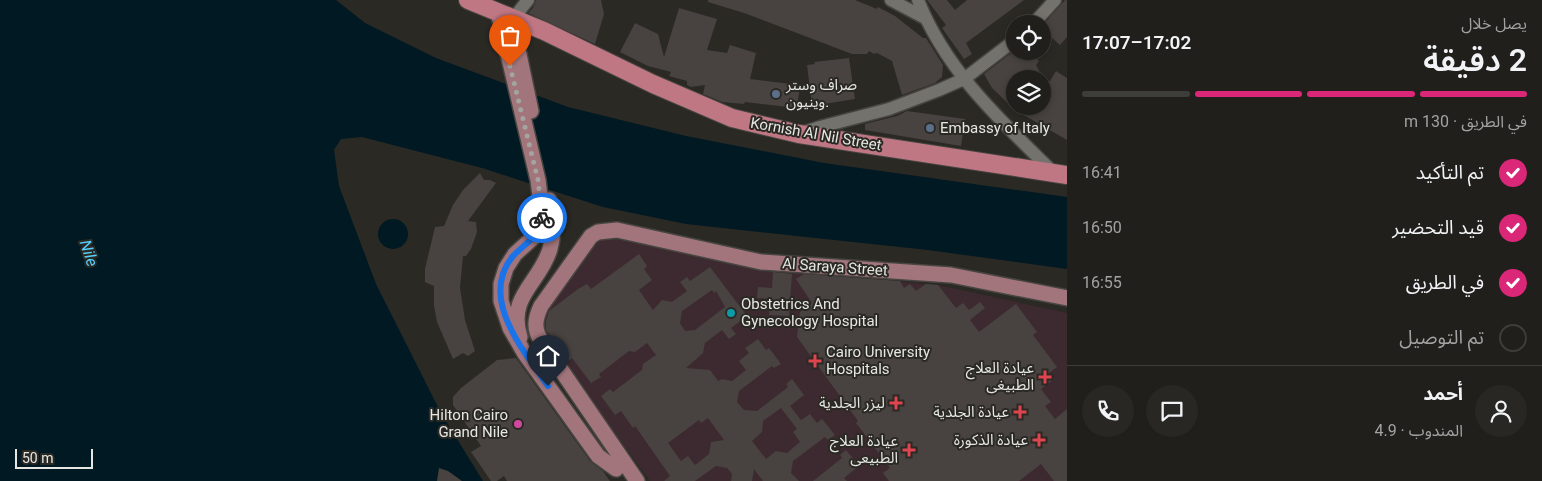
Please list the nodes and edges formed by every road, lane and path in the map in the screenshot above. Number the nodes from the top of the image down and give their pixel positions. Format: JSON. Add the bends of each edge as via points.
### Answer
{"nodes":[{"id":1,"x":468,"y":0,"type":"edge"},
{"id":2,"x":528,"y":0,"type":"edge"},
{"id":3,"x":891,"y":0,"type":"edge"},
{"id":4,"x":918,"y":0,"type":"edge"},
{"id":5,"x":1055,"y":0,"type":"edge"},
{"id":6,"x":498,"y":12,"type":"junction"},
{"id":7,"x":1041,"y":15,"type":"edge"},
{"id":8,"x":925,"y":18,"type":"junction"},
{"id":9,"x":517,"y":19,"type":"junction"},
{"id":10,"x":1006,"y":47,"type":"edge"},
{"id":11,"x":512,"y":48,"type":"junction"},
{"id":12,"x":964,"y":79,"type":"junction"},
{"id":13,"x":799,"y":134,"type":"junction"},
{"id":14,"x":1061,"y":174,"type":"edge"},
{"id":15,"x":546,"y":208,"type":"junction"},
{"id":16,"x":530,"y":241,"type":"junction"},
{"id":17,"x":548,"y":256,"type":"junction"},
{"id":18,"x":1067,"y":298,"type":"edge"},
{"id":19,"x":501,"y":301,"type":"junction"},
{"id":20,"x":518,"y":307,"type":"junction"},
{"id":21,"x":616,"y":469,"type":"junction"},
{"id":22,"x":633,"y":481,"type":"edge"},
{"id":23,"x":637,"y":481,"type":"edge"}],
"edges":[{"from":1,"to":6,"type":"highway","name":"Kornish Al Nil Street"},
{"from":2,"to":9,"type":"street"},
{"from":3,"to":8,"type":"street"},
{"from":4,"to":8,"type":"street"},
{"from":5,"to":7,"type":"street"},
{"from":6,"to":9,"type":"highway","name":"Kornish Al Nil Street"},
{"from":6,"to":11,"type":"main road"},
{"from":8,"to":12,"type":"street"},
{"from":9,"to":11,"type":"main road"},
{"from":9,"to":13,"type":"highway","name":"Kornish Al Nil Street","via":[[732,118]]},
{"from":10,"to":12,"type":"street"},
{"from":11,"to":15,"type":"main road"},
{"from":12,"to":13,"type":"street","via":[[889,110]]},
{"from":12,"to":14,"type":"street","via":[[1009,129]]},
{"from":13,"to":14,"type":"highway","name":"Kornish Al Nil Street"},
{"from":15,"to":16,"type":"main road","via":[[540,228]]},
{"from":15,"to":17,"type":"main road","via":[[553,232]]},
{"from":16,"to":17,"type":"main road","via":[[542,246]]},
{"from":16,"to":19,"type":"main road","via":[[515,254],[506,268],[501,284]]},
{"from":17,"to":20,"type":"main road"},
{"from":18,"to":23,"type":"main road","name":"Al Saraya Street","via":[[951,275],[761,262],[617,230],[598,232],[591,236],[541,306],[535,327]]},
{"from":19,"to":20,"type":"main road","via":[[508,308]]},
{"from":19,"to":21,"type":"main road","via":[[510,328],[525,354],[598,456]]},
{"from":20,"to":21,"type":"main road","via":[[518,326],[523,344]]},
{"from":21,"to":22,"type":"main road"}]}
